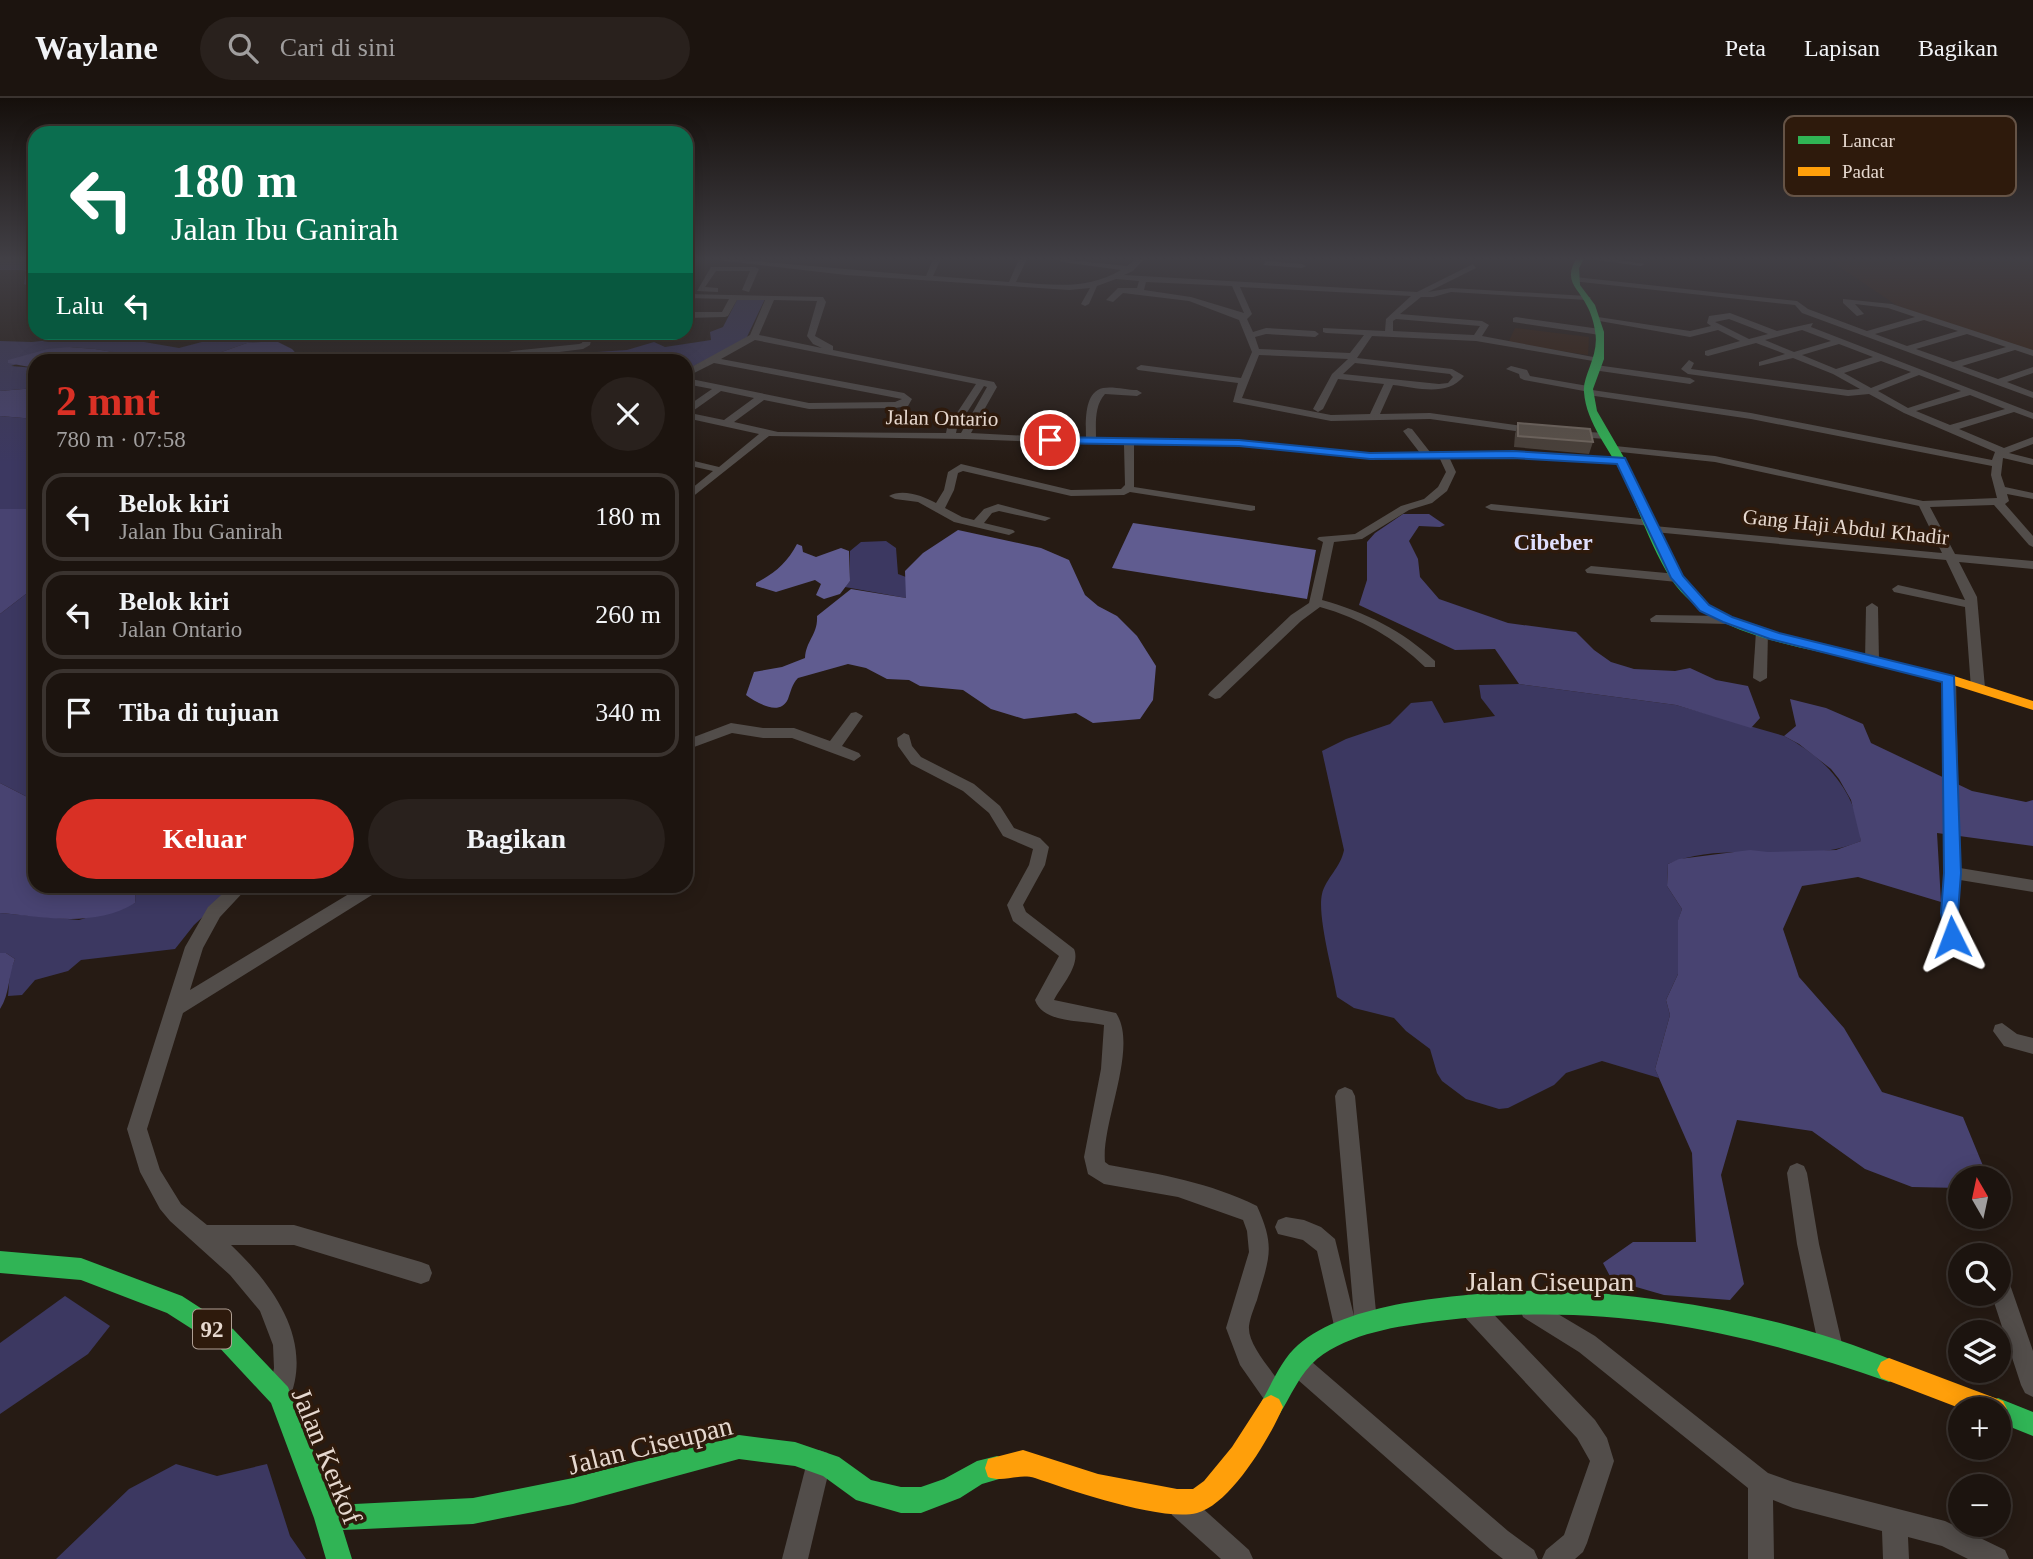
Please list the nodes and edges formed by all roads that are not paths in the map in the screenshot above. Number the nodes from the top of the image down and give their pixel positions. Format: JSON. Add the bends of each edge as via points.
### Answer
{"nodes":[{"id":1,"x":758,"y":327,"type":"edge"},
{"id":2,"x":815,"y":327,"type":"edge"},
{"id":3,"x":1246,"y":327,"type":"edge"},
{"id":4,"x":1388,"y":327,"type":"edge"},
{"id":5,"x":1483,"y":327,"type":"edge"},
{"id":6,"x":1599,"y":327,"type":"edge"},
{"id":7,"x":1612,"y":327,"type":"edge"},
{"id":8,"x":1758,"y":327,"type":"edge"},
{"id":9,"x":1780,"y":327,"type":"edge"},
{"id":10,"x":1802,"y":327,"type":"joint"},
{"id":11,"x":1852,"y":327,"type":"edge"},
{"id":12,"x":1889,"y":327,"type":"edge"},
{"id":13,"x":1958,"y":327,"type":"edge"},
{"id":14,"x":1715,"y":328,"type":"joint"},
{"id":15,"x":1326,"y":330,"type":"dead end"},
{"id":16,"x":1787,"y":330,"type":"junction"},
{"id":17,"x":1969,"y":331,"type":"junction"},
{"id":18,"x":1370,"y":333,"type":"junction"},
{"id":19,"x":1774,"y":333,"type":"junction"},
{"id":20,"x":1868,"y":333,"type":"junction"},
{"id":21,"x":1314,"y":334,"type":"dead end"},
{"id":22,"x":1389,"y":334,"type":"junction"},
{"id":23,"x":1249,"y":336,"type":"junction"},
{"id":24,"x":754,"y":337,"type":"junction"},
{"id":25,"x":587,"y":340,"type":"edge"},
{"id":26,"x":1750,"y":340,"type":"junction"},
{"id":27,"x":1470,"y":341,"type":"junction"},
{"id":28,"x":1838,"y":342,"type":"junction"},
{"id":29,"x":2016,"y":346,"type":"junction"},
{"id":30,"x":1909,"y":348,"type":"junction"},
{"id":31,"x":1256,"y":352,"type":"junction"},
{"id":32,"x":2033,"y":352,"type":"edge"},
{"id":33,"x":512,"y":354,"type":"edge"},
{"id":34,"x":1708,"y":354,"type":"dead end"},
{"id":35,"x":1793,"y":355,"type":"junction"},
{"id":36,"x":1353,"y":358,"type":"junction"},
{"id":37,"x":1881,"y":358,"type":"junction"},
{"id":38,"x":858,"y":359,"type":"junction"},
{"id":39,"x":713,"y":360,"type":"junction"},
{"id":40,"x":1941,"y":360,"type":"junction"},
{"id":41,"x":1598,"y":363,"type":"junction"},
{"id":42,"x":1689,"y":363,"type":"dead end"},
{"id":43,"x":1728,"y":363,"type":"dead end"},
{"id":44,"x":1762,"y":364,"type":"dead end"},
{"id":45,"x":1954,"y":365,"type":"junction"},
{"id":46,"x":1141,"y":368,"type":"dead end"},
{"id":47,"x":1511,"y":369,"type":"dead end"},
{"id":48,"x":693,"y":370,"type":"edge"},
{"id":49,"x":2033,"y":370,"type":"edge"},
{"id":50,"x":1915,"y":371,"type":"junction"},
{"id":51,"x":1836,"y":372,"type":"junction"},
{"id":52,"x":1335,"y":376,"type":"junction"},
{"id":53,"x":1728,"y":376,"type":"junction"},
{"id":54,"x":1690,"y":381,"type":"dead end"},
{"id":55,"x":693,"y":382,"type":"edge"},
{"id":56,"x":982,"y":382,"type":"junction"},
{"id":57,"x":1245,"y":382,"type":"junction"},
{"id":58,"x":1390,"y":382,"type":"junction"},
{"id":59,"x":1998,"y":382,"type":"junction"},
{"id":60,"x":720,"y":388,"type":"junction"},
{"id":61,"x":1588,"y":391,"type":"junction"},
{"id":62,"x":1871,"y":391,"type":"junction"},
{"id":63,"x":1969,"y":392,"type":"junction"},
{"id":64,"x":1138,"y":393,"type":"dead end"},
{"id":65,"x":2033,"y":395,"type":"edge"},
{"id":66,"x":762,"y":397,"type":"junction"},
{"id":67,"x":693,"y":408,"type":"edge"},
{"id":68,"x":1318,"y":409,"type":"dead end"},
{"id":69,"x":2015,"y":409,"type":"junction"},
{"id":70,"x":1907,"y":411,"type":"junction"},
{"id":71,"x":693,"y":415,"type":"edge"},
{"id":72,"x":1752,"y":416,"type":"junction"},
{"id":73,"x":2033,"y":416,"type":"edge"},
{"id":74,"x":1373,"y":419,"type":"junction"},
{"id":75,"x":693,"y":423,"type":"edge"},
{"id":76,"x":727,"y":423,"type":"junction"},
{"id":77,"x":1949,"y":429,"type":"junction"},
{"id":78,"x":1408,"y":431,"type":"dead end"},
{"id":79,"x":1548,"y":432,"type":"edge"},
{"id":80,"x":1751,"y":432,"type":"dead end"},
{"id":81,"x":1561,"y":433,"type":"edge"},
{"id":82,"x":763,"y":435,"type":"junction"},
{"id":83,"x":951,"y":436,"type":"junction"},
{"id":84,"x":964,"y":436,"type":"junction"},
{"id":85,"x":2033,"y":440,"type":"edge"},
{"id":86,"x":1091,"y":442,"type":"junction"},
{"id":87,"x":1129,"y":442,"type":"junction"},
{"id":88,"x":1614,"y":449,"type":"junction"},
{"id":89,"x":1443,"y":454,"type":"junction"},
{"id":90,"x":1427,"y":455,"type":"junction"},
{"id":91,"x":1998,"y":456,"type":"junction"},
{"id":92,"x":2033,"y":463,"type":"edge"},
{"id":93,"x":693,"y":464,"type":"edge"},
{"id":94,"x":720,"y":470,"type":"junction"},
{"id":95,"x":1129,"y":489,"type":"junction"},
{"id":96,"x":2000,"y":489,"type":"junction"},
{"id":97,"x":693,"y":493,"type":"edge"},
{"id":98,"x":895,"y":496,"type":"dead end"},
{"id":99,"x":2033,"y":496,"type":"edge"},
{"id":100,"x":1998,"y":503,"type":"junction"},
{"id":101,"x":1923,"y":504,"type":"junction"},
{"id":102,"x":1491,"y":507,"type":"dead end"},
{"id":103,"x":1251,"y":508,"type":"dead end"},
{"id":104,"x":939,"y":509,"type":"junction"},
{"id":105,"x":1045,"y":517,"type":"dead end"},
{"id":106,"x":977,"y":524,"type":"junction"},
{"id":107,"x":1653,"y":526,"type":"junction"},
{"id":108,"x":1009,"y":532,"type":"dead end"},
{"id":109,"x":2033,"y":543,"type":"edge"},
{"id":110,"x":1952,"y":558,"type":"junction"},
{"id":111,"x":2033,"y":565,"type":"edge"},
{"id":112,"x":1591,"y":570,"type":"dead end"},
{"id":113,"x":1678,"y":578,"type":"junction"},
{"id":114,"x":1898,"y":589,"type":"dead end"},
{"id":115,"x":1315,"y":602,"type":"junction"},
{"id":116,"x":1972,"y":606,"type":"junction"},
{"id":117,"x":1872,"y":607,"type":"dead end"},
{"id":118,"x":1656,"y":619,"type":"dead end"},
{"id":119,"x":1727,"y":620,"type":"junction"},
{"id":120,"x":1762,"y":631,"type":"junction"},
{"id":121,"x":1872,"y":661,"type":"junction"},
{"id":122,"x":1430,"y":664,"type":"dead end"},
{"id":123,"x":1760,"y":678,"type":"dead end"},
{"id":124,"x":1949,"y":679,"type":"junction"},
{"id":125,"x":1978,"y":688,"type":"junction"},
{"id":126,"x":1215,"y":695,"type":"dead end"},
{"id":127,"x":2033,"y":706,"type":"edge"},
{"id":128,"x":856,"y":716,"type":"dead end"},
{"id":129,"x":904,"y":738,"type":"dead end"},
{"id":130,"x":693,"y":742,"type":"edge"},
{"id":131,"x":834,"y":748,"type":"junction"},
{"id":132,"x":853,"y":756,"type":"dead end"},
{"id":133,"x":1952,"y":873,"type":"junction"},
{"id":134,"x":2033,"y":886,"type":"edge"},
{"id":135,"x":234,"y":893,"type":"edge"},
{"id":136,"x":363,"y":893,"type":"edge"},
{"id":137,"x":1961,"y":949,"type":"dead end"},
{"id":138,"x":177,"y":1007,"type":"junction"},
{"id":139,"x":2002,"y":1031,"type":"dead end"},
{"id":140,"x":2033,"y":1046,"type":"edge"},
{"id":141,"x":1345,"y":1096,"type":"dead end"},
{"id":142,"x":1797,"y":1173,"type":"dead end"},
{"id":143,"x":1286,"y":1227,"type":"dead end"},
{"id":144,"x":203,"y":1235,"type":"junction"},
{"id":145,"x":0,"y":1262,"type":"edge"},
{"id":146,"x":421,"y":1273,"type":"dead end"},
{"id":147,"x":1517,"y":1301,"type":"junction"},
{"id":148,"x":1469,"y":1305,"type":"junction"},
{"id":149,"x":2006,"y":1306,"type":"edge"},
{"id":150,"x":1356,"y":1326,"type":"junction"},
{"id":151,"x":1831,"y":1348,"type":"junction"},
{"id":152,"x":1297,"y":1364,"type":"junction"},
{"id":153,"x":2033,"y":1385,"type":"edge"},
{"id":154,"x":280,"y":1395,"type":"junction"},
{"id":155,"x":1276,"y":1397,"type":"junction"},
{"id":156,"x":1964,"y":1397,"type":"edge"},
{"id":157,"x":2011,"y":1415,"type":"edge"},
{"id":158,"x":2033,"y":1424,"type":"edge"},
{"id":159,"x":819,"y":1462,"type":"junction"},
{"id":160,"x":1760,"y":1482,"type":"junction"},
{"id":161,"x":1177,"y":1502,"type":"junction"},
{"id":162,"x":327,"y":1518,"type":"junction"},
{"id":163,"x":1894,"y":1520,"type":"junction"},
{"id":164,"x":339,"y":1559,"type":"edge"},
{"id":165,"x":795,"y":1559,"type":"edge"},
{"id":166,"x":1240,"y":1559,"type":"edge"},
{"id":167,"x":1525,"y":1559,"type":"edge"},
{"id":168,"x":1555,"y":1559,"type":"edge"},
{"id":169,"x":1761,"y":1559,"type":"edge"},
{"id":170,"x":1896,"y":1559,"type":"edge"},
{"id":171,"x":1996,"y":1559,"type":"edge"}],
"edges":[{"from":1,"to":24,"type":"street"},
{"from":2,"to":38,"type":"street","via":[[812,339]]},
{"from":3,"to":23,"type":"street"},
{"from":4,"to":22,"type":"street"},
{"from":5,"to":27,"type":"street"},
{"from":6,"to":41,"type":"main road"},
{"from":7,"to":14,"type":"street","via":[[1690,334]]},
{"from":8,"to":19,"type":"street"},
{"from":9,"to":16,"type":"street"},
{"from":10,"to":16,"type":"street"},
{"from":10,"to":28,"type":"street"},
{"from":11,"to":20,"type":"street"},
{"from":12,"to":20,"type":"street"},
{"from":13,"to":17,"type":"street"},
{"from":14,"to":26,"type":"street"},
{"from":15,"to":18,"type":"street"},
{"from":16,"to":19,"type":"street"},
{"from":17,"to":29,"type":"street"},
{"from":17,"to":30,"type":"street"},
{"from":18,"to":22,"type":"street"},
{"from":18,"to":36,"type":"street"},
{"from":19,"to":26,"type":"street"},
{"from":20,"to":30,"type":"street"},
{"from":21,"to":23,"type":"street","via":[[1266,331]]},
{"from":22,"to":27,"type":"street"},
{"from":23,"to":31,"type":"street"},
{"from":24,"to":38,"type":"street"},
{"from":24,"to":39,"type":"street"},
{"from":25,"to":33,"type":"street","via":[[580,347]]},
{"from":26,"to":34,"type":"street"},
{"from":26,"to":35,"type":"street"},
{"from":27,"to":41,"type":"street"},
{"from":28,"to":35,"type":"street"},
{"from":28,"to":37,"type":"street"},
{"from":29,"to":32,"type":"street"},
{"from":29,"to":45,"type":"street"},
{"from":30,"to":40,"type":"street"},
{"from":31,"to":36,"type":"street","via":[[1312,350]]},
{"from":31,"to":57,"type":"street"},
{"from":35,"to":44,"type":"street"},
{"from":35,"to":51,"type":"street"},
{"from":36,"to":52,"type":"street"},
{"from":36,"to":58,"type":"street","via":[[1459,376],[1444,387]]},
{"from":37,"to":50,"type":"street"},
{"from":37,"to":51,"type":"street"},
{"from":38,"to":56,"type":"street"},
{"from":39,"to":48,"type":"street"},
{"from":39,"to":66,"type":"street","via":[[907,399],[905,404],[895,405],[809,406]]},
{"from":40,"to":45,"type":"street"},
{"from":40,"to":50,"type":"street"},
{"from":41,"to":54,"type":"street"},
{"from":41,"to":61,"type":"main road"},
{"from":42,"to":53,"type":"street","via":[[1688,371]]},
{"from":43,"to":53,"type":"street"},
{"from":45,"to":59,"type":"street"},
{"from":46,"to":57,"type":"street"},
{"from":47,"to":61,"type":"street","via":[[1524,372],[1527,378]]},
{"from":49,"to":59,"type":"street"},
{"from":50,"to":62,"type":"street"},
{"from":50,"to":63,"type":"street"},
{"from":51,"to":62,"type":"street"},
{"from":52,"to":58,"type":"street"},
{"from":52,"to":68,"type":"street"},
{"from":53,"to":62,"type":"street","via":[[1826,391]]},
{"from":55,"to":60,"type":"street"},
{"from":56,"to":83,"type":"street","via":[[951,428]]},
{"from":56,"to":84,"type":"street","via":[[992,387]]},
{"from":57,"to":74,"type":"street","via":[[1235,400],[1331,418]]},
{"from":58,"to":74,"type":"street"},
{"from":59,"to":65,"type":"street"},
{"from":60,"to":66,"type":"street"},
{"from":60,"to":67,"type":"street"},
{"from":61,"to":72,"type":"street"},
{"from":61,"to":88,"type":"main road","via":[[1592,411]]},
{"from":62,"to":70,"type":"street"},
{"from":63,"to":69,"type":"street"},
{"from":63,"to":70,"type":"street"},
{"from":64,"to":86,"type":"street","via":[[1098,393],[1093,403]]},
{"from":66,"to":76,"type":"street"},
{"from":69,"to":73,"type":"street"},
{"from":69,"to":77,"type":"street"},
{"from":70,"to":77,"type":"street"},
{"from":71,"to":76,"type":"street"},
{"from":72,"to":80,"type":"street"},
{"from":72,"to":91,"type":"street"},
{"from":74,"to":79,"type":"street","via":[[1430,416]]},
{"from":75,"to":82,"type":"street"},
{"from":76,"to":82,"type":"street"},
{"from":77,"to":91,"type":"street"},
{"from":78,"to":90,"type":"street"},
{"from":81,"to":88,"type":"street"},
{"from":82,"to":83,"type":"street","name":"Jalan Ontario"},
{"from":82,"to":94,"type":"street"},
{"from":83,"to":84,"type":"street","name":"Jalan Ontario"},
{"from":84,"to":86,"type":"street","name":"Jalan Ontario"},
{"from":85,"to":91,"type":"street"},
{"from":86,"to":87,"type":"street","name":"Jalan Ontario"},
{"from":87,"to":90,"type":"street","name":"Jalan Ontario","via":[[1239,443],[1342,454]]},
{"from":87,"to":95,"type":"street"},
{"from":88,"to":89,"type":"street","name":"Jalan Ontario"},
{"from":88,"to":101,"type":"street","via":[[1715,459]]},
{"from":88,"to":107,"type":"main road"},
{"from":89,"to":90,"type":"street","name":"Jalan Ontario"},
{"from":89,"to":115,"type":"street","via":[[1451,472],[1443,489],[1428,502],[1405,508],[1358,537],[1326,539]]},
{"from":91,"to":92,"type":"street"},
{"from":91,"to":96,"type":"street"},
{"from":93,"to":94,"type":"street"},
{"from":94,"to":97,"type":"street"},
{"from":95,"to":103,"type":"street"},
{"from":95,"to":104,"type":"street","via":[[1112,494],[1070,494],[961,467],[953,472]]},
{"from":96,"to":99,"type":"street"},
{"from":96,"to":100,"type":"street","via":[[2004,499]]},
{"from":98,"to":104,"type":"street","via":[[921,499]]},
{"from":100,"to":101,"type":"street"},
{"from":100,"to":109,"type":"street"},
{"from":101,"to":110,"type":"street"},
{"from":102,"to":107,"type":"street","name":"Gang Haji Abdul Khadir"},
{"from":104,"to":106,"type":"street"},
{"from":105,"to":106,"type":"street","via":[[998,507]]},
{"from":106,"to":108,"type":"street"},
{"from":107,"to":110,"type":"street","name":"Gang Haji Abdul Khadir"},
{"from":107,"to":113,"type":"main road"},
{"from":110,"to":111,"type":"street","name":"Gang Haji Abdul Khadir"},
{"from":110,"to":116,"type":"street"},
{"from":112,"to":113,"type":"street"},
{"from":113,"to":119,"type":"main road","via":[[1705,608]]},
{"from":114,"to":116,"type":"street"},
{"from":115,"to":122,"type":"street","via":[[1378,623]]},
{"from":115,"to":126,"type":"street"},
{"from":116,"to":125,"type":"street"},
{"from":117,"to":121,"type":"street"},
{"from":118,"to":119,"type":"street"},
{"from":119,"to":120,"type":"main road"},
{"from":120,"to":121,"type":"main road"},
{"from":120,"to":123,"type":"street"},
{"from":121,"to":124,"type":"main road"},
{"from":124,"to":125,"type":"main road"},
{"from":124,"to":133,"type":"street"},
{"from":125,"to":127,"type":"main road"},
{"from":128,"to":131,"type":"street"},
{"from":129,"to":155,"type":"street","via":[[906,749],[921,764],[971,788],[1011,834],[1041,847],[1037,865],[1015,905],[1019,916],[1068,954],[1045,1004],[1109,1017],[1113,1024],[1111,1069],[1095,1167],[1104,1174],[1178,1186],[1250,1213],[1260,1252],[1237,1328],[1248,1357]]},
{"from":130,"to":131,"type":"street","via":[[731,728],[794,733]]},
{"from":131,"to":132,"type":"street"},
{"from":133,"to":134,"type":"street"},
{"from":133,"to":137,"type":"street","via":[[1949,913],[1952,937]]},
{"from":135,"to":138,"type":"street","via":[[214,912],[194,947]]},
{"from":136,"to":138,"type":"street"},
{"from":138,"to":144,"type":"street","via":[[137,1129],[158,1187],[174,1212]]},
{"from":139,"to":140,"type":"street","via":[[2011,1040]]},
{"from":141,"to":150,"type":"street"},
{"from":142,"to":151,"type":"street"},
{"from":143,"to":150,"type":"street","via":[[1306,1229],[1327,1246]]},
{"from":144,"to":146,"type":"street","via":[[294,1235]]},
{"from":144,"to":154,"type":"street","via":[[254,1282],[278,1324],[287,1354]]},
{"from":145,"to":154,"type":"main road","name":"Jalan Kerkof","number":"92","via":[[81,1269],[174,1304],[225,1337]]},
{"from":147,"to":148,"type":"main road","name":"Jalan Ciseupan"},
{"from":147,"to":151,"type":"main road","name":"Jalan Ciseupan","via":[[1619,1303],[1676,1310]]},
{"from":147,"to":160,"type":"street","via":[[1587,1344]]},
{"from":148,"to":150,"type":"main road","name":"Jalan Ciseupan"},
{"from":148,"to":168,"type":"street","via":[[1598,1447],[1602,1461],[1574,1543]]},
{"from":149,"to":153,"type":"street"},
{"from":150,"to":152,"type":"main road","name":"Jalan Ciseupan","via":[[1312,1348]]},
{"from":151,"to":156,"type":"main road","name":"Jalan Ciseupan"},
{"from":152,"to":155,"type":"main road","name":"Jalan Ciseupan"},
{"from":152,"to":167,"type":"street"},
{"from":154,"to":162,"type":"main road","name":"Jalan Kerkof","number":"92"},
{"from":155,"to":161,"type":"main road","name":"Jalan Ciseupan","via":[[1241,1456],[1213,1490],[1195,1501]]},
{"from":157,"to":158,"type":"main road","name":"Jalan Ciseupan"},
{"from":159,"to":161,"type":"main road","name":"Jalan Ciseupan","via":[[865,1491],[901,1500],[921,1500],[977,1473],[1023,1462],[1098,1487]]},
{"from":159,"to":162,"type":"main road","name":"Jalan Ciseupan","via":[[739,1447],[573,1491],[473,1511]]},
{"from":159,"to":165,"type":"street"},
{"from":160,"to":163,"type":"street","via":[[1793,1495]]},
{"from":160,"to":169,"type":"street"},
{"from":161,"to":166,"type":"street"},
{"from":162,"to":164,"type":"main road","name":"Jalan Kerkof","number":"92"},
{"from":163,"to":170,"type":"street"},
{"from":163,"to":171,"type":"street","via":[[1945,1534]]}]}
